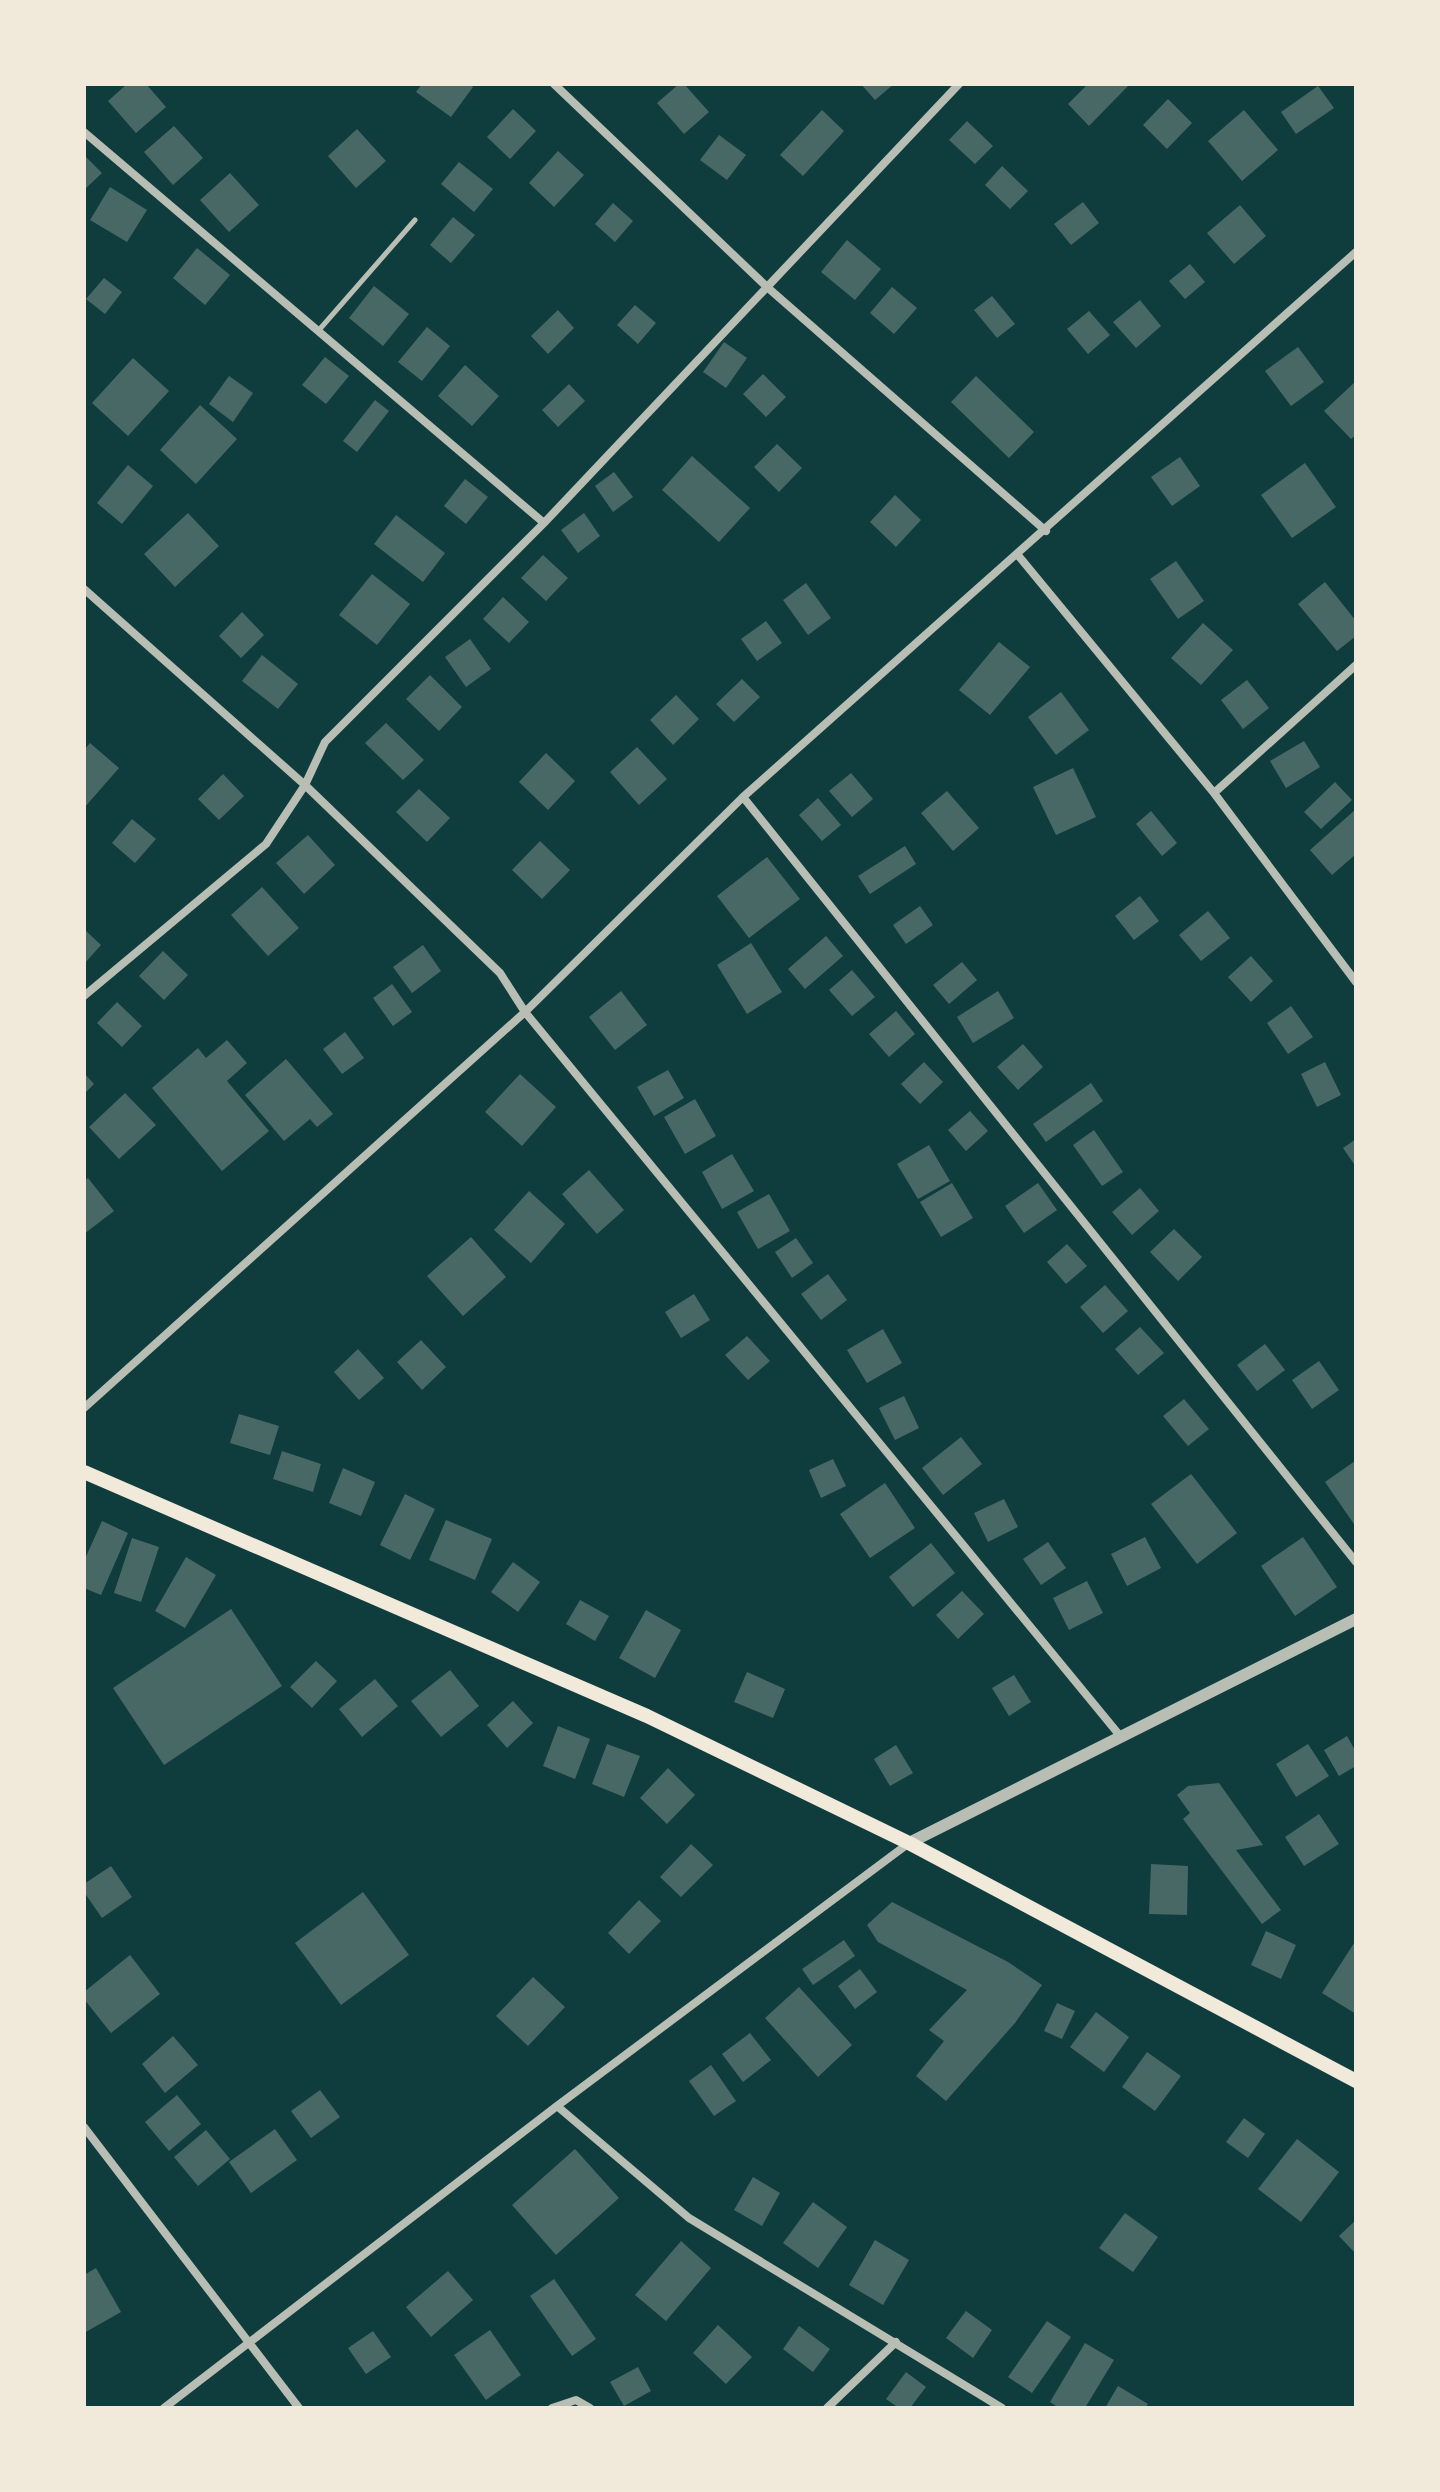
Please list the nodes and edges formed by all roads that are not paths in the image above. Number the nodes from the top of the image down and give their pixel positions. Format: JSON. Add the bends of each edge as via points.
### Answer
{"nodes":[{"id":1,"x":554,"y":84,"type":"edge"},
{"id":2,"x":959,"y":84,"type":"edge"},
{"id":3,"x":84,"y":132,"type":"edge"},
{"id":4,"x":415,"y":220,"type":"dead end"},
{"id":5,"x":1356,"y":252,"type":"edge"},
{"id":6,"x":767,"y":287,"type":"junction"},
{"id":7,"x":319,"y":330,"type":"junction"},
{"id":8,"x":544,"y":523,"type":"junction"},
{"id":9,"x":1046,"y":531,"type":"junction"},
{"id":10,"x":1017,"y":554,"type":"junction"},
{"id":11,"x":84,"y":589,"type":"edge"},
{"id":12,"x":1356,"y":665,"type":"edge"},
{"id":13,"x":305,"y":785,"type":"junction"},
{"id":14,"x":1214,"y":793,"type":"junction"},
{"id":15,"x":743,"y":797,"type":"junction"},
{"id":16,"x":1356,"y":982,"type":"edge"},
{"id":17,"x":84,"y":996,"type":"edge"},
{"id":18,"x":525,"y":1012,"type":"junction"},
{"id":19,"x":84,"y":1408,"type":"edge"},
{"id":20,"x":84,"y":1472,"type":"edge"},
{"id":21,"x":1356,"y":1562,"type":"edge"},
{"id":22,"x":1356,"y":1619,"type":"edge"},
{"id":23,"x":1121,"y":1737,"type":"junction"},
{"id":24,"x":909,"y":1843,"type":"junction"},
{"id":25,"x":1356,"y":2081,"type":"edge"},
{"id":26,"x":557,"y":2106,"type":"junction"},
{"id":27,"x":84,"y":2127,"type":"edge"},
{"id":28,"x":896,"y":2342,"type":"junction"},
{"id":29,"x":247,"y":2344,"type":"junction"},
{"id":30,"x":164,"y":2408,"type":"edge"},
{"id":31,"x":299,"y":2408,"type":"edge"},
{"id":32,"x":552,"y":2408,"type":"edge"},
{"id":33,"x":590,"y":2408,"type":"edge"},
{"id":34,"x":827,"y":2408,"type":"edge"},
{"id":35,"x":1002,"y":2408,"type":"edge"}],
"edges":[{"from":1,"to":6,"type":"street"},
{"from":2,"to":6,"type":"street"},
{"from":3,"to":7,"type":"street"},
{"from":4,"to":7,"type":"lane"},
{"from":5,"to":9,"type":"street"},
{"from":6,"to":8,"type":"street"},
{"from":6,"to":9,"type":"street"},
{"from":7,"to":8,"type":"street"},
{"from":8,"to":13,"type":"street","via":[[325,742]]},
{"from":9,"to":10,"type":"street"},
{"from":10,"to":14,"type":"street"},
{"from":10,"to":15,"type":"street"},
{"from":11,"to":13,"type":"street"},
{"from":12,"to":14,"type":"street"},
{"from":13,"to":17,"type":"street","via":[[266,844]]},
{"from":13,"to":18,"type":"street","via":[[500,973]]},
{"from":14,"to":16,"type":"street"},
{"from":15,"to":18,"type":"street"},
{"from":15,"to":21,"type":"street"},
{"from":18,"to":19,"type":"street"},
{"from":18,"to":23,"type":"street"},
{"from":20,"to":24,"type":"main road","via":[[647,1716]]},
{"from":22,"to":23,"type":"street"},
{"from":23,"to":24,"type":"street"},
{"from":24,"to":25,"type":"main road"},
{"from":24,"to":26,"type":"street"},
{"from":26,"to":28,"type":"street","via":[[689,2218]]},
{"from":26,"to":29,"type":"street"},
{"from":27,"to":29,"type":"street"},
{"from":28,"to":34,"type":"street"},
{"from":28,"to":35,"type":"street"},
{"from":29,"to":30,"type":"street"},
{"from":29,"to":31,"type":"street"},
{"from":32,"to":33,"type":"street","via":[[576,2400]]}]}
